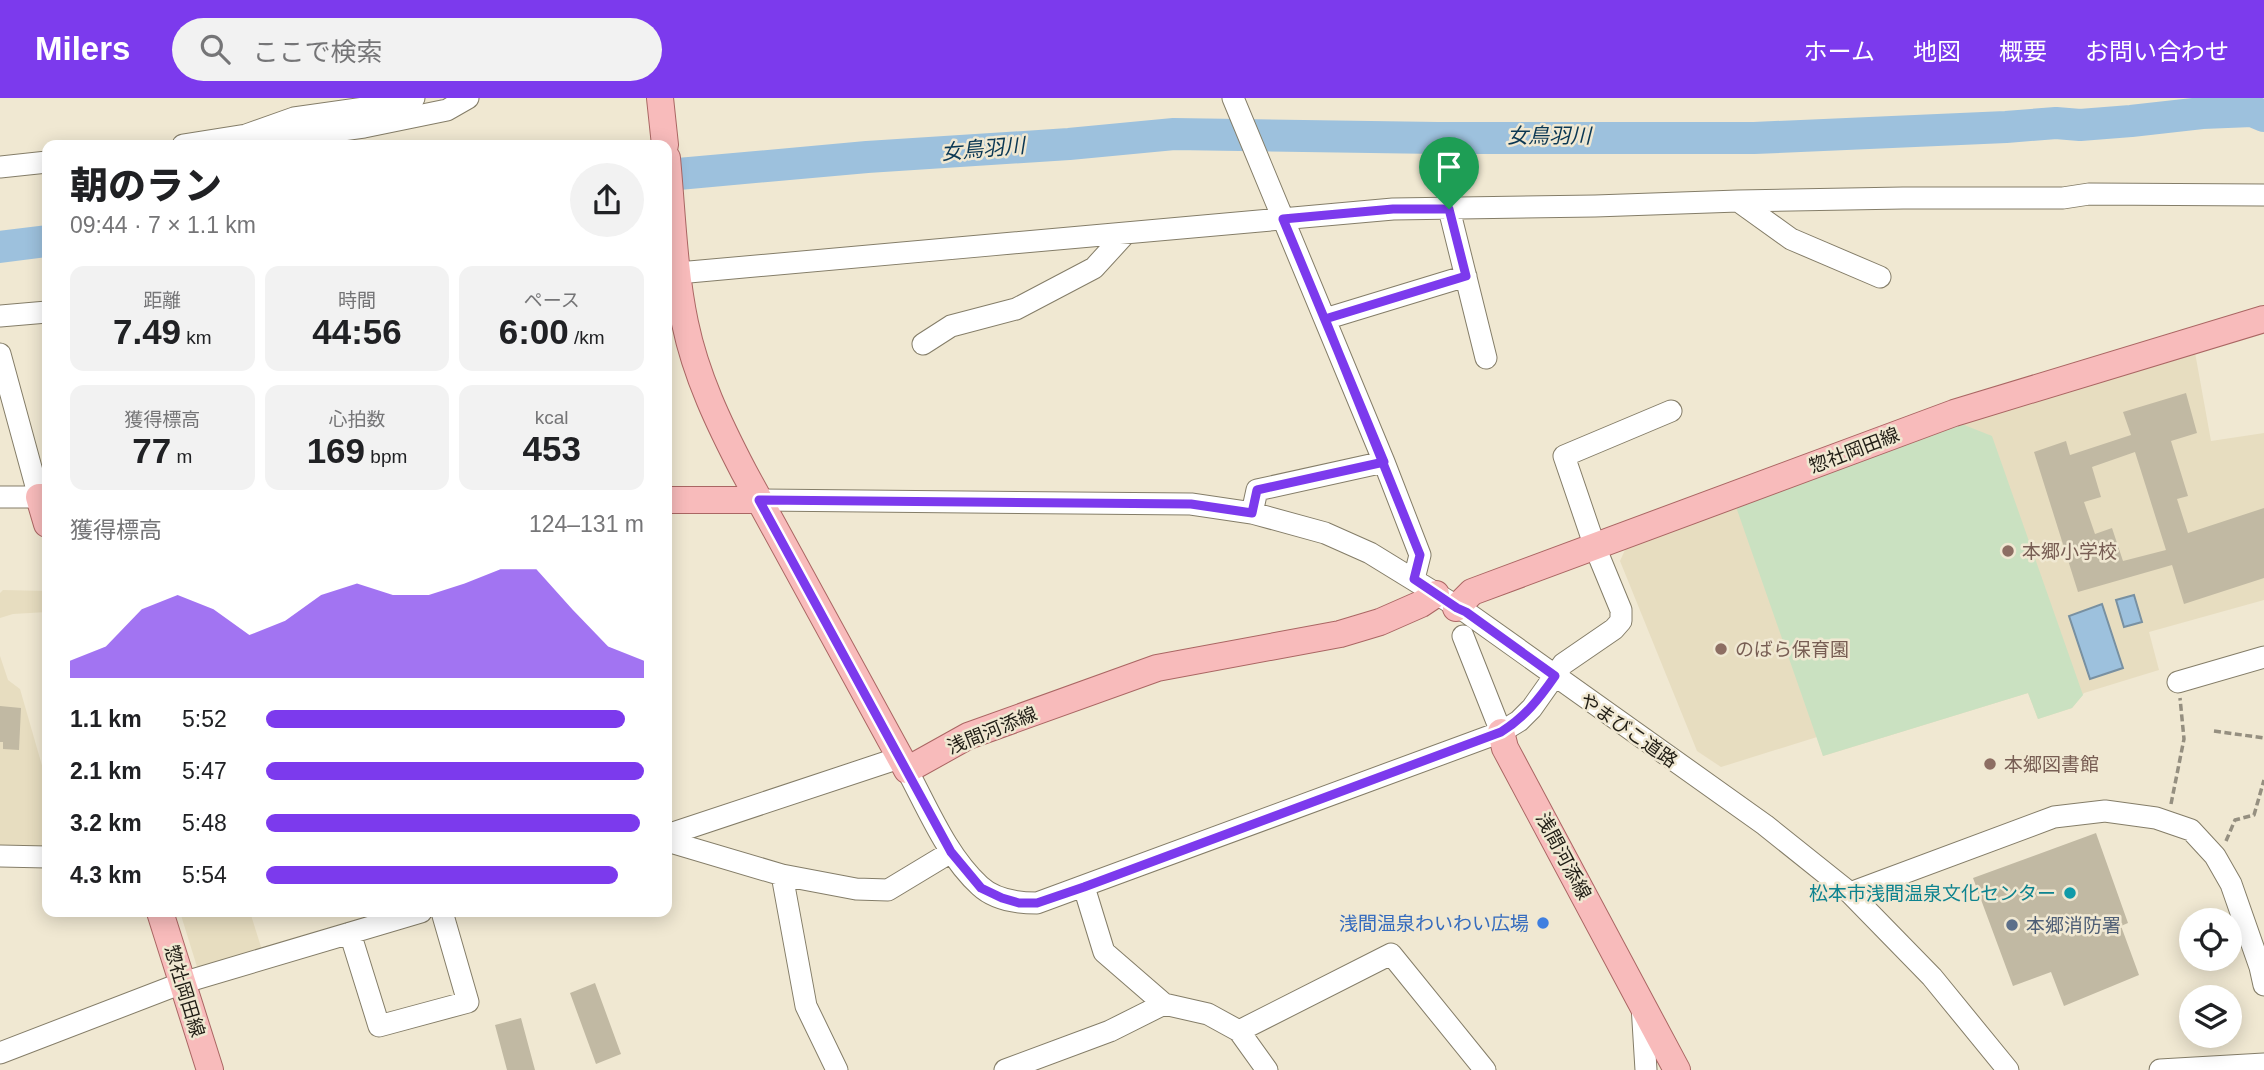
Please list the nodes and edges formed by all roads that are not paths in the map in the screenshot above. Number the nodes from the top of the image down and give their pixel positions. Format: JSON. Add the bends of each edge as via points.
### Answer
{"nodes":[{"id":1,"x":414,"y":98,"type":"edge"},
{"id":2,"x":468,"y":98,"type":"edge"},
{"id":3,"x":660,"y":98,"type":"edge"},
{"id":4,"x":1233,"y":98,"type":"edge"},
{"id":5,"x":246,"y":135,"type":"junction"},
{"id":6,"x":214,"y":140,"type":"edge"},
{"id":7,"x":664,"y":140,"type":"edge"},
{"id":8,"x":42,"y":163,"type":"edge"},
{"id":9,"x":0,"y":167,"type":"edge"},
{"id":10,"x":2264,"y":195,"type":"edge"},
{"id":11,"x":1738,"y":201,"type":"junction"},
{"id":12,"x":1449,"y":209,"type":"junction"},
{"id":13,"x":1281,"y":214,"type":"junction"},
{"id":14,"x":1126,"y":233,"type":"junction"},
{"id":15,"x":672,"y":238,"type":"edge"},
{"id":16,"x":674,"y":270,"type":"edge"},
{"id":17,"x":1466,"y":276,"type":"junction"},
{"id":18,"x":1880,"y":277,"type":"dead end"},
{"id":19,"x":42,"y":312,"type":"edge"},
{"id":20,"x":0,"y":316,"type":"edge"},
{"id":21,"x":1325,"y":319,"type":"junction"},
{"id":22,"x":2264,"y":319,"type":"edge"},
{"id":23,"x":923,"y":344,"type":"dead end"},
{"id":24,"x":0,"y":354,"type":"edge"},
{"id":25,"x":1486,"y":358,"type":"dead end"},
{"id":26,"x":1671,"y":411,"type":"dead end"},
{"id":27,"x":8,"y":416,"type":"edge"},
{"id":28,"x":1384,"y":462,"type":"junction"},
{"id":29,"x":42,"y":495,"type":"edge"},
{"id":30,"x":0,"y":497,"type":"edge"},
{"id":31,"x":42,"y":497,"type":"edge"},
{"id":32,"x":672,"y":500,"type":"edge"},
{"id":33,"x":759,"y":500,"type":"junction"},
{"id":34,"x":1252,"y":513,"type":"junction"},
{"id":35,"x":1595,"y":547,"type":"junction"},
{"id":36,"x":1414,"y":579,"type":"junction"},
{"id":37,"x":1446,"y":601,"type":"junction"},
{"id":38,"x":1463,"y":636,"type":"dead end"},
{"id":39,"x":2264,"y":657,"type":"edge"},
{"id":40,"x":1555,"y":676,"type":"junction"},
{"id":41,"x":2178,"y":682,"type":"road end"},
{"id":42,"x":1501,"y":732,"type":"junction"},
{"id":43,"x":903,"y":764,"type":"junction"},
{"id":44,"x":672,"y":833,"type":"edge"},
{"id":45,"x":672,"y":842,"type":"edge"},
{"id":46,"x":951,"y":852,"type":"junction"},
{"id":47,"x":0,"y":856,"type":"edge"},
{"id":48,"x":42,"y":856,"type":"edge"},
{"id":49,"x":782,"y":875,"type":"junction"},
{"id":50,"x":1084,"y":887,"type":"junction"},
{"id":51,"x":1850,"y":893,"type":"junction"},
{"id":52,"x":162,"y":917,"type":"edge"},
{"id":53,"x":404,"y":917,"type":"edge"},
{"id":54,"x":443,"y":917,"type":"edge"},
{"id":55,"x":350,"y":933,"type":"junction"},
{"id":56,"x":2257,"y":934,"type":"edge"},
{"id":57,"x":182,"y":983,"type":"junction"},
{"id":58,"x":2264,"y":985,"type":"edge"},
{"id":59,"x":1641,"y":1000,"type":"junction"},
{"id":60,"x":1164,"y":1004,"type":"junction"},
{"id":61,"x":1239,"y":1031,"type":"junction"},
{"id":62,"x":0,"y":1053,"type":"edge"},
{"id":63,"x":2264,"y":1064,"type":"edge"},
{"id":64,"x":210,"y":1070,"type":"edge"},
{"id":65,"x":837,"y":1070,"type":"edge"},
{"id":66,"x":1005,"y":1070,"type":"edge"},
{"id":67,"x":1266,"y":1070,"type":"edge"},
{"id":68,"x":1485,"y":1070,"type":"edge"},
{"id":69,"x":1646,"y":1070,"type":"edge"},
{"id":70,"x":1677,"y":1070,"type":"edge"},
{"id":71,"x":2008,"y":1070,"type":"edge"},
{"id":72,"x":2161,"y":1070,"type":"edge"}],
"edges":[{"from":1,"to":5,"type":"street","via":[[294,118]]},
{"from":2,"to":5,"type":"street","via":[[447,110],[364,127],[291,137]]},
{"from":3,"to":7,"type":"main road"},
{"from":4,"to":13,"type":"street"},
{"from":5,"to":6,"type":"street"},
{"from":8,"to":9,"type":"street"},
{"from":10,"to":11,"type":"street"},
{"from":11,"to":12,"type":"street"},
{"from":11,"to":18,"type":"street","via":[[1791,239]]},
{"from":12,"to":13,"type":"street"},
{"from":12,"to":17,"type":"street"},
{"from":13,"to":14,"type":"street"},
{"from":13,"to":21,"type":"street"},
{"from":14,"to":16,"type":"street"},
{"from":14,"to":23,"type":"street","via":[[1094,268],[1016,309],[951,326]]},
{"from":15,"to":16,"type":"main road"},
{"from":16,"to":33,"type":"main road","via":[[699,373],[720,426]]},
{"from":17,"to":21,"type":"street"},
{"from":17,"to":25,"type":"street"},
{"from":19,"to":20,"type":"street"},
{"from":21,"to":28,"type":"street"},
{"from":22,"to":35,"type":"main road","name":"惣社岡田線","via":[[1954,413]]},
{"from":24,"to":27,"type":"street"},
{"from":26,"to":35,"type":"street","via":[[1564,456]]},
{"from":27,"to":29,"type":"street"},
{"from":28,"to":34,"type":"street","via":[[1257,490]]},
{"from":28,"to":36,"type":"street","via":[[1420,555]]},
{"from":30,"to":31,"type":"street"},
{"from":32,"to":33,"type":"main road"},
{"from":33,"to":34,"type":"street","name":"やまびこ道路","via":[[1191,504]]},
{"from":33,"to":43,"type":"main road"},
{"from":34,"to":36,"type":"street","name":"やまびこ道路","via":[[1325,533]]},
{"from":35,"to":37,"type":"main road","name":"惣社岡田線"},
{"from":35,"to":40,"type":"street","via":[[1621,610],[1621,621],[1563,664]]},
{"from":36,"to":37,"type":"street","name":"やまびこ道路"},
{"from":37,"to":40,"type":"street","name":"やまびこ道路"},
{"from":37,"to":43,"type":"main road","name":"浅間河添線","via":[[1422,604],[1340,634],[1157,668]]},
{"from":38,"to":42,"type":"street","name":"浅間河添線"},
{"from":39,"to":41,"type":"street"},
{"from":40,"to":42,"type":"street","via":[[1532,708]]},
{"from":40,"to":51,"type":"street","name":"やまびこ道路","via":[[1765,825]]},
{"from":42,"to":50,"type":"street"},
{"from":42,"to":59,"type":"main road","name":"浅間河添線","via":[[1511,760]]},
{"from":43,"to":44,"type":"street"},
{"from":43,"to":46,"type":"street"},
{"from":45,"to":49,"type":"street"},
{"from":46,"to":49,"type":"street","via":[[888,890]]},
{"from":46,"to":50,"type":"street","via":[[981,888],[1019,903],[1037,903]]},
{"from":47,"to":48,"type":"street"},
{"from":49,"to":65,"type":"street","via":[[806,1006]]},
{"from":50,"to":60,"type":"street","via":[[1104,952]]},
{"from":51,"to":56,"type":"street","via":[[2054,817],[2105,811],[2156,818],[2191,831],[2215,856]]},
{"from":51,"to":71,"type":"street","name":"やまびこ道路","via":[[1932,977]]},
{"from":52,"to":57,"type":"main road","name":"惣社岡田線"},
{"from":53,"to":55,"type":"street"},
{"from":54,"to":55,"type":"street","via":[[468,1002],[379,1026]]},
{"from":55,"to":57,"type":"street"},
{"from":56,"to":58,"type":"street"},
{"from":57,"to":62,"type":"street"},
{"from":57,"to":64,"type":"main road","name":"惣社岡田線"},
{"from":59,"to":69,"type":"street"},
{"from":59,"to":70,"type":"main road","name":"浅間河添線"},
{"from":60,"to":61,"type":"street","via":[[1208,1014]]},
{"from":60,"to":66,"type":"street","via":[[1110,1031]]},
{"from":61,"to":67,"type":"street"},
{"from":61,"to":68,"type":"street","via":[[1391,954]]},
{"from":63,"to":72,"type":"street"}]}
